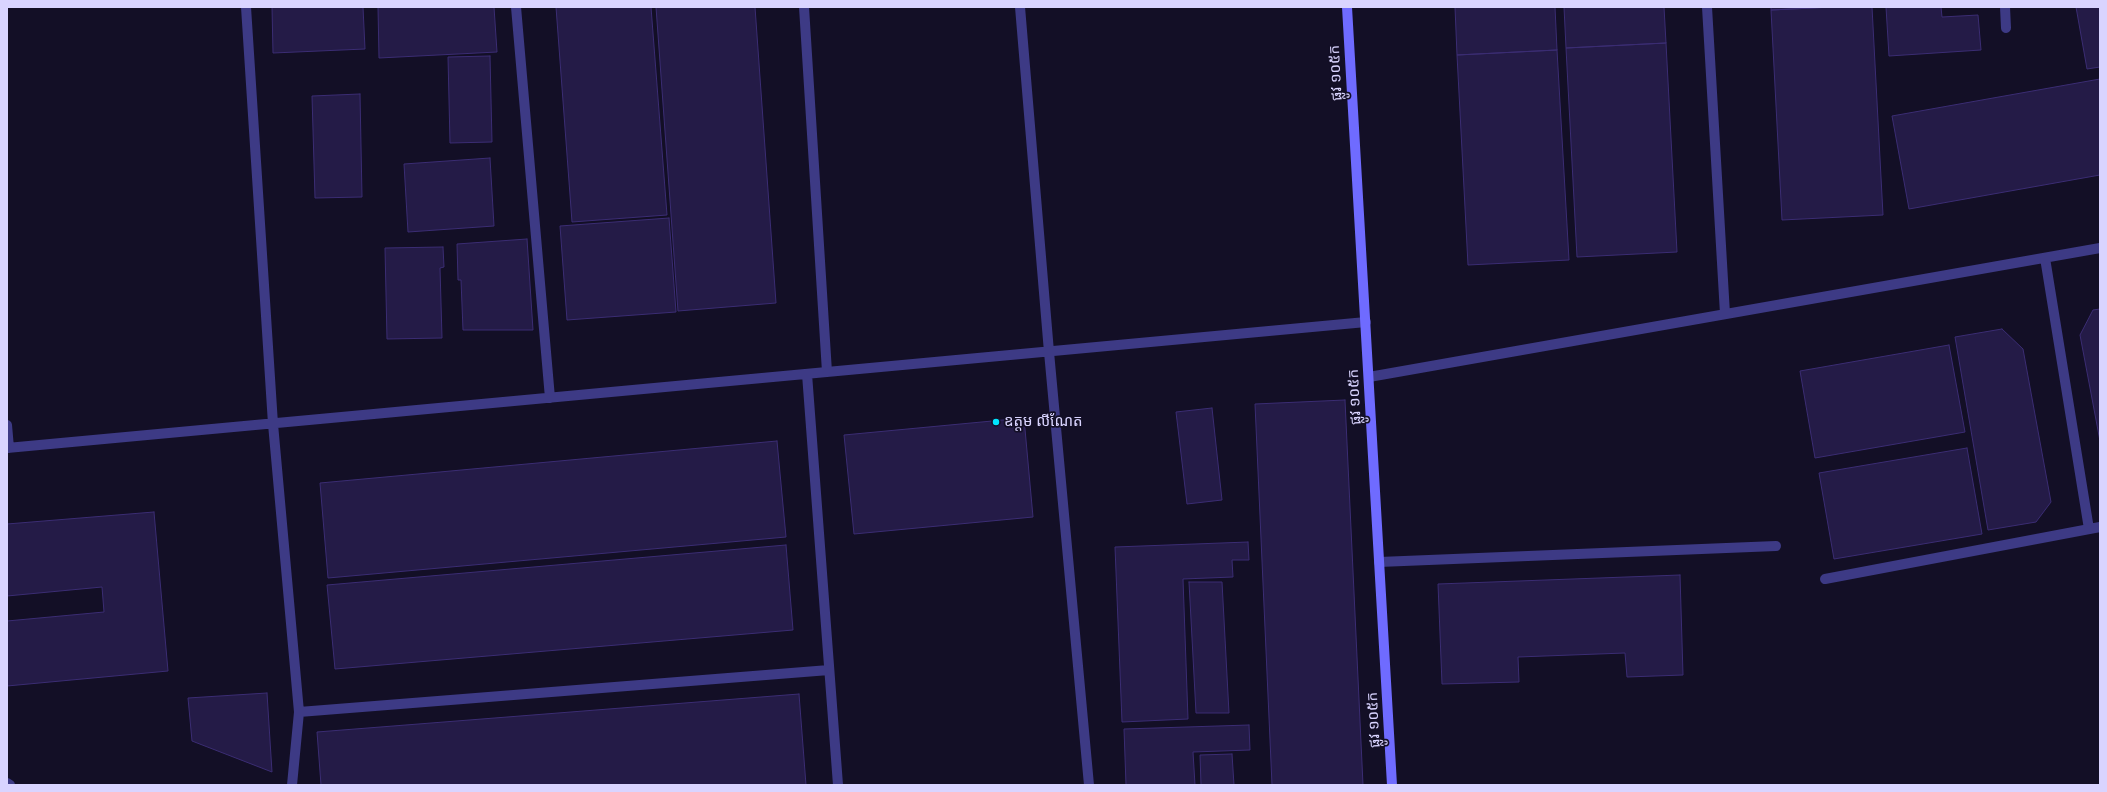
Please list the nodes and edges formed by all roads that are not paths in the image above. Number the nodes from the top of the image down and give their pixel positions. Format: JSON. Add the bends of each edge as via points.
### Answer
{"nodes":[{"id":1,"x":246,"y":7,"type":"edge"},
{"id":2,"x":516,"y":7,"type":"edge"},
{"id":3,"x":804,"y":7,"type":"edge"},
{"id":4,"x":1020,"y":7,"type":"edge"},
{"id":5,"x":1347,"y":7,"type":"edge"},
{"id":6,"x":1707,"y":7,"type":"edge"},
{"id":7,"x":2004,"y":7,"type":"edge"},
{"id":8,"x":2006,"y":28,"type":"dead end"},
{"id":9,"x":2100,"y":248,"type":"edge"},
{"id":10,"x":2045,"y":258,"type":"junction"},
{"id":11,"x":1725,"y":314,"type":"junction"},
{"id":12,"x":1366,"y":322,"type":"junction"},
{"id":13,"x":1049,"y":352,"type":"junction"},
{"id":14,"x":828,"y":372,"type":"junction"},
{"id":15,"x":807,"y":374,"type":"junction"},
{"id":16,"x":1369,"y":377,"type":"junction"},
{"id":17,"x":550,"y":398,"type":"junction"},
{"id":18,"x":273,"y":424,"type":"junction"},
{"id":19,"x":7,"y":425,"type":"edge"},
{"id":20,"x":8,"y":448,"type":"edge"},
{"id":21,"x":2100,"y":526,"type":"edge"},
{"id":22,"x":2089,"y":529,"type":"junction"},
{"id":23,"x":1776,"y":546,"type":"dead end"},
{"id":24,"x":1379,"y":562,"type":"junction"},
{"id":25,"x":1825,"y":579,"type":"dead end"},
{"id":26,"x":829,"y":670,"type":"junction"},
{"id":27,"x":299,"y":712,"type":"junction"},
{"id":28,"x":7,"y":783,"type":"edge"},
{"id":29,"x":10,"y":785,"type":"edge"},
{"id":30,"x":292,"y":785,"type":"edge"},
{"id":31,"x":838,"y":785,"type":"edge"},
{"id":32,"x":1089,"y":785,"type":"edge"},
{"id":33,"x":1392,"y":785,"type":"edge"}],
"edges":[{"from":1,"to":18,"type":"street"},
{"from":2,"to":17,"type":"street"},
{"from":3,"to":14,"type":"street"},
{"from":4,"to":13,"type":"street"},
{"from":5,"to":12,"type":"main road","name":"ផ្លូវ ១០៥ក"},
{"from":6,"to":11,"type":"street"},
{"from":7,"to":8,"type":"street"},
{"from":9,"to":10,"type":"street"},
{"from":10,"to":11,"type":"street"},
{"from":10,"to":22,"type":"street"},
{"from":11,"to":16,"type":"street"},
{"from":12,"to":13,"type":"street"},
{"from":12,"to":16,"type":"main road","name":"ផ្លូវ ១០៥ក"},
{"from":13,"to":14,"type":"street"},
{"from":13,"to":32,"type":"street"},
{"from":14,"to":15,"type":"street"},
{"from":15,"to":17,"type":"street"},
{"from":15,"to":26,"type":"street"},
{"from":16,"to":24,"type":"main road","name":"ផ្លូវ ១០៥ក"},
{"from":17,"to":18,"type":"street"},
{"from":18,"to":20,"type":"street"},
{"from":18,"to":27,"type":"street"},
{"from":19,"to":20,"type":"street"},
{"from":21,"to":22,"type":"street"},
{"from":22,"to":25,"type":"street"},
{"from":23,"to":24,"type":"street"},
{"from":24,"to":33,"type":"main road","name":"ផ្លូវ ១០៥ក"},
{"from":26,"to":27,"type":"street"},
{"from":26,"to":31,"type":"street"},
{"from":27,"to":30,"type":"street"},
{"from":28,"to":29,"type":"street"}]}
